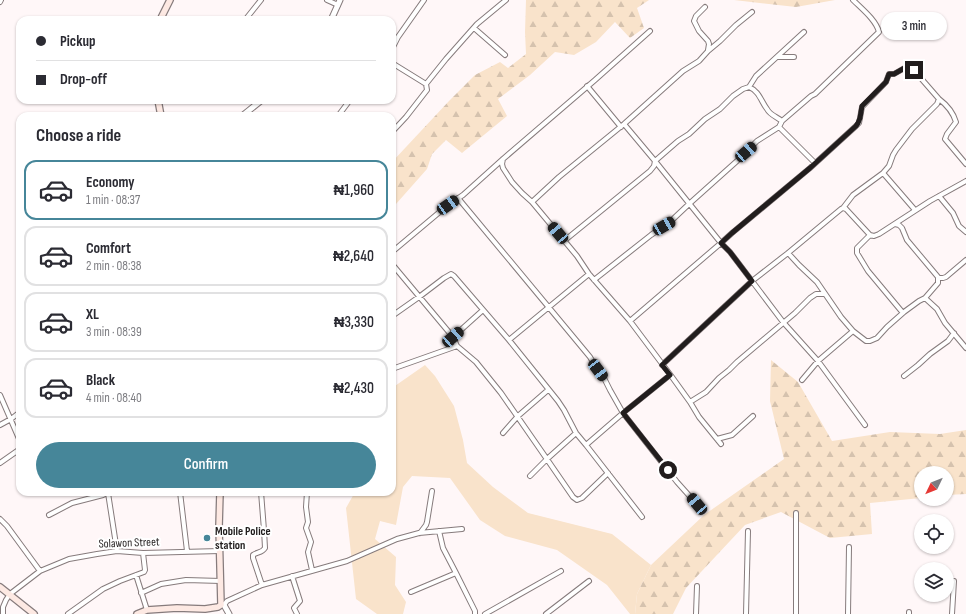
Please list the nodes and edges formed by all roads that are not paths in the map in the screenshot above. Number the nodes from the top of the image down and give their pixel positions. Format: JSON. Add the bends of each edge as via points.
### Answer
{"nodes":[{"id":1,"x":170,"y":0,"type":"edge"},
{"id":2,"x":261,"y":0,"type":"edge"},
{"id":3,"x":327,"y":0,"type":"edge"},
{"id":4,"x":424,"y":0,"type":"edge"},
{"id":5,"x":506,"y":0,"type":"edge"},
{"id":6,"x":853,"y":0,"type":"edge"},
{"id":7,"x":339,"y":2,"type":"edge"},
{"id":8,"x":705,"y":7,"type":"dead end"},
{"id":9,"x":752,"y":12,"type":"dead end"},
{"id":10,"x":162,"y":16,"type":"edge"},
{"id":11,"x":248,"y":16,"type":"edge"},
{"id":12,"x":333,"y":16,"type":"edge"},
{"id":13,"x":474,"y":28,"type":"junction"},
{"id":14,"x":650,"y":31,"type":"dead end"},
{"id":15,"x":804,"y":32,"type":"dead end"},
{"id":16,"x":396,"y":41,"type":"edge"},
{"id":17,"x":708,"y":50,"type":"junction"},
{"id":18,"x":505,"y":55,"type":"dead end"},
{"id":19,"x":776,"y":57,"type":"junction"},
{"id":20,"x":794,"y":57,"type":"dead end"},
{"id":21,"x":396,"y":65,"type":"edge"},
{"id":22,"x":426,"y":84,"type":"junction"},
{"id":23,"x":587,"y":86,"type":"junction"},
{"id":24,"x":749,"y":87,"type":"junction"},
{"id":25,"x":939,"y":99,"type":"junction"},
{"id":26,"x":257,"y":104,"type":"edge"},
{"id":27,"x":247,"y":112,"type":"edge"},
{"id":28,"x":782,"y":121,"type":"junction"},
{"id":29,"x":622,"y":125,"type":"junction"},
{"id":30,"x":779,"y":127,"type":"junction"},
{"id":31,"x":396,"y":128,"type":"edge"},
{"id":32,"x":503,"y":159,"type":"junction"},
{"id":33,"x":655,"y":161,"type":"junction"},
{"id":34,"x":815,"y":163,"type":"junction"},
{"id":35,"x":966,"y":164,"type":"edge"},
{"id":36,"x":883,"y":173,"type":"junction"},
{"id":37,"x":966,"y":181,"type":"edge"},
{"id":38,"x":939,"y":196,"type":"junction"},
{"id":39,"x":458,"y":198,"type":"junction"},
{"id":40,"x":532,"y":202,"type":"junction"},
{"id":41,"x":689,"y":204,"type":"junction"},
{"id":42,"x":843,"y":208,"type":"junction"},
{"id":43,"x":915,"y":210,"type":"junction"},
{"id":44,"x":895,"y":224,"type":"junction"},
{"id":45,"x":966,"y":232,"type":"edge"},
{"id":46,"x":870,"y":234,"type":"junction"},
{"id":47,"x":564,"y":241,"type":"junction"},
{"id":48,"x":721,"y":243,"type":"junction"},
{"id":49,"x":396,"y":249,"type":"edge"},
{"id":50,"x":788,"y":253,"type":"junction"},
{"id":51,"x":966,"y":261,"type":"edge"},
{"id":52,"x":396,"y":269,"type":"edge"},
{"id":53,"x":589,"y":274,"type":"junction"},
{"id":54,"x":938,"y":278,"type":"junction"},
{"id":55,"x":594,"y":280,"type":"junction"},
{"id":56,"x":752,"y":281,"type":"junction"},
{"id":57,"x":824,"y":294,"type":"junction"},
{"id":58,"x":419,"y":297,"type":"junction"},
{"id":59,"x":925,"y":298,"type":"junction"},
{"id":60,"x":548,"y":307,"type":"junction"},
{"id":61,"x":483,"y":310,"type":"junction"},
{"id":62,"x":396,"y":313,"type":"edge"},
{"id":63,"x":903,"y":313,"type":"junction"},
{"id":64,"x":630,"y":321,"type":"junction"},
{"id":65,"x":783,"y":322,"type":"junction"},
{"id":66,"x":853,"y":331,"type":"junction"},
{"id":67,"x":954,"y":333,"type":"junction"},
{"id":68,"x":453,"y":337,"type":"junction"},
{"id":69,"x":509,"y":340,"type":"junction"},
{"id":70,"x":457,"y":346,"type":"junction"},
{"id":71,"x":966,"y":348,"type":"edge"},
{"id":72,"x":818,"y":362,"type":"junction"},
{"id":73,"x":662,"y":365,"type":"junction"},
{"id":74,"x":396,"y":368,"type":"edge"},
{"id":75,"x":670,"y":375,"type":"junction"},
{"id":76,"x":904,"y":376,"type":"dead end"},
{"id":77,"x":802,"y":380,"type":"dead end"},
{"id":78,"x":548,"y":390,"type":"junction"},
{"id":79,"x":0,"y":395,"type":"edge"},
{"id":80,"x":690,"y":402,"type":"junction"},
{"id":81,"x":623,"y":413,"type":"junction"},
{"id":82,"x":16,"y":415,"type":"edge"},
{"id":83,"x":518,"y":416,"type":"junction"},
{"id":84,"x":753,"y":416,"type":"dead end"},
{"id":85,"x":11,"y":419,"type":"junction"},
{"id":86,"x":0,"y":425,"type":"edge"},
{"id":87,"x":865,"y":425,"type":"dead end"},
{"id":88,"x":16,"y":431,"type":"edge"},
{"id":89,"x":503,"y":433,"type":"dead end"},
{"id":90,"x":576,"y":433,"type":"junction"},
{"id":91,"x":717,"y":439,"type":"junction"},
{"id":92,"x":721,"y":444,"type":"dead end"},
{"id":93,"x":586,"y":445,"type":"junction"},
{"id":94,"x":16,"y":452,"type":"edge"},
{"id":95,"x":547,"y":459,"type":"junction"},
{"id":96,"x":0,"y":463,"type":"edge"},
{"id":97,"x":608,"y":473,"type":"junction"},
{"id":98,"x":530,"y":476,"type":"dead end"},
{"id":99,"x":432,"y":491,"type":"dead end"},
{"id":100,"x":96,"y":496,"type":"edge"},
{"id":101,"x":110,"y":496,"type":"edge"},
{"id":102,"x":180,"y":496,"type":"edge"},
{"id":103,"x":220,"y":496,"type":"edge"},
{"id":104,"x":261,"y":496,"type":"edge"},
{"id":105,"x":307,"y":496,"type":"edge"},
{"id":106,"x":703,"y":512,"type":"dead end"},
{"id":107,"x":796,"y":513,"type":"dead end"},
{"id":108,"x":49,"y":515,"type":"dead end"},
{"id":109,"x":642,"y":517,"type":"dead end"},
{"id":110,"x":0,"y":519,"type":"edge"},
{"id":111,"x":462,"y":529,"type":"dead end"},
{"id":112,"x":439,"y":531,"type":"junction"},
{"id":113,"x":748,"y":531,"type":"dead end"},
{"id":114,"x":419,"y":533,"type":"junction"},
{"id":115,"x":849,"y":547,"type":"dead end"},
{"id":116,"x":117,"y":551,"type":"junction"},
{"id":117,"x":187,"y":551,"type":"junction"},
{"id":118,"x":220,"y":551,"type":"junction"},
{"id":119,"x":143,"y":553,"type":"junction"},
{"id":120,"x":312,"y":570,"type":"junction"},
{"id":121,"x":40,"y":571,"type":"junction"},
{"id":122,"x":561,"y":571,"type":"dead end"},
{"id":123,"x":456,"y":572,"type":"junction"},
{"id":124,"x":136,"y":575,"type":"junction"},
{"id":125,"x":292,"y":576,"type":"junction"},
{"id":126,"x":221,"y":581,"type":"junction"},
{"id":127,"x":589,"y":581,"type":"dead end"},
{"id":128,"x":262,"y":585,"type":"junction"},
{"id":129,"x":697,"y":586,"type":"dead end"},
{"id":130,"x":0,"y":587,"type":"edge"},
{"id":131,"x":411,"y":592,"type":"dead end"},
{"id":132,"x":142,"y":593,"type":"junction"},
{"id":133,"x":10,"y":594,"type":"junction"},
{"id":134,"x":953,"y":602,"type":"edge"},
{"id":135,"x":222,"y":604,"type":"junction"},
{"id":136,"x":147,"y":610,"type":"junction"},
{"id":137,"x":211,"y":611,"type":"edge"},
{"id":138,"x":156,"y":612,"type":"edge"},
{"id":139,"x":3,"y":614,"type":"edge"},
{"id":140,"x":34,"y":614,"type":"edge"},
{"id":141,"x":68,"y":614,"type":"edge"},
{"id":142,"x":137,"y":614,"type":"edge"},
{"id":143,"x":229,"y":614,"type":"edge"},
{"id":144,"x":297,"y":614,"type":"edge"},
{"id":145,"x":475,"y":614,"type":"edge"},
{"id":146,"x":486,"y":614,"type":"edge"},
{"id":147,"x":546,"y":614,"type":"edge"},
{"id":148,"x":696,"y":614,"type":"edge"},
{"id":149,"x":746,"y":614,"type":"edge"},
{"id":150,"x":796,"y":614,"type":"edge"},
{"id":151,"x":848,"y":614,"type":"edge"},
{"id":152,"x":952,"y":614,"type":"edge"}],
"edges":[{"from":1,"to":10,"type":"main road"},
{"from":2,"to":11,"type":"street"},
{"from":3,"to":7,"type":"street"},
{"from":4,"to":16,"type":"street"},
{"from":5,"to":13,"type":"street"},
{"from":6,"to":28,"type":"street","via":[[878,27],[879,32],[815,94]]},
{"from":7,"to":12,"type":"street"},
{"from":8,"to":17,"type":"street","via":[[694,21],[708,41]]},
{"from":9,"to":17,"type":"street"},
{"from":13,"to":18,"type":"street"},
{"from":13,"to":22,"type":"street"},
{"from":14,"to":23,"type":"street"},
{"from":15,"to":19,"type":"street"},
{"from":17,"to":29,"type":"street","via":[[699,61]]},
{"from":19,"to":20,"type":"street"},
{"from":19,"to":24,"type":"street","via":[[756,76]]},
{"from":21,"to":22,"type":"street"},
{"from":22,"to":31,"type":"street","via":[[427,90]]},
{"from":23,"to":29,"type":"street"},
{"from":23,"to":32,"type":"street"},
{"from":24,"to":28,"type":"street","via":[[758,93],[766,109]]},
{"from":24,"to":33,"type":"street","via":[[733,96]]},
{"from":25,"to":34,"type":"street","via":[[908,66],[889,74],[886,82],[862,106],[858,123]]},
{"from":25,"to":35,"type":"street","via":[[954,115],[956,122],[945,139]]},
{"from":25,"to":36,"type":"street","via":[[896,150]]},
{"from":26,"to":27,"type":"street"},
{"from":28,"to":30,"type":"street"},
{"from":29,"to":33,"type":"street"},
{"from":29,"to":40,"type":"street","via":[[558,177]]},
{"from":30,"to":34,"type":"street"},
{"from":30,"to":41,"type":"street","via":[[757,141]]},
{"from":32,"to":39,"type":"street"},
{"from":32,"to":40,"type":"street","via":[[503,168],[512,182]]},
{"from":33,"to":41,"type":"street"},
{"from":33,"to":47,"type":"street","via":[[650,171]]},
{"from":34,"to":48,"type":"street"},
{"from":36,"to":42,"type":"street","via":[[853,195]]},
{"from":36,"to":43,"type":"street"},
{"from":37,"to":38,"type":"street"},
{"from":38,"to":43,"type":"street"},
{"from":38,"to":45,"type":"street"},
{"from":39,"to":49,"type":"street"},
{"from":39,"to":60,"type":"street"},
{"from":40,"to":47,"type":"street"},
{"from":41,"to":48,"type":"street"},
{"from":41,"to":55,"type":"street","via":[[672,222],[651,235]]},
{"from":42,"to":46,"type":"street"},
{"from":42,"to":50,"type":"street"},
{"from":43,"to":44,"type":"street"},
{"from":44,"to":46,"type":"street","via":[[874,236]]},
{"from":44,"to":54,"type":"street","via":[[902,228],[907,240]]},
{"from":46,"to":63,"type":"street","via":[[857,248],[857,253],[868,271]]},
{"from":47,"to":53,"type":"street"},
{"from":48,"to":56,"type":"street"},
{"from":48,"to":64,"type":"street"},
{"from":50,"to":56,"type":"street"},
{"from":50,"to":57,"type":"street","via":[[817,282]]},
{"from":51,"to":54,"type":"street","via":[[946,277]]},
{"from":52,"to":58,"type":"street"},
{"from":53,"to":55,"type":"street"},
{"from":53,"to":60,"type":"street"},
{"from":54,"to":59,"type":"street","via":[[938,283]]},
{"from":55,"to":64,"type":"street"},
{"from":56,"to":65,"type":"street"},
{"from":56,"to":73,"type":"street"},
{"from":57,"to":65,"type":"street","via":[[816,294],[810,298]]},
{"from":57,"to":66,"type":"street"},
{"from":58,"to":61,"type":"street","via":[[451,274]]},
{"from":58,"to":62,"type":"street"},
{"from":58,"to":68,"type":"street"},
{"from":59,"to":63,"type":"street"},
{"from":59,"to":67,"type":"street","via":[[937,309]]},
{"from":60,"to":69,"type":"street"},
{"from":60,"to":81,"type":"street","via":[[590,357]]},
{"from":61,"to":68,"type":"street"},
{"from":61,"to":69,"type":"street"},
{"from":63,"to":66,"type":"street","via":[[870,341],[866,341]]},
{"from":64,"to":73,"type":"street"},
{"from":65,"to":72,"type":"street"},
{"from":65,"to":80,"type":"street","via":[[706,392]]},
{"from":66,"to":72,"type":"street"},
{"from":67,"to":71,"type":"street"},
{"from":67,"to":76,"type":"street","via":[[948,341]]},
{"from":68,"to":70,"type":"street"},
{"from":69,"to":78,"type":"street"},
{"from":70,"to":74,"type":"street"},
{"from":70,"to":83,"type":"street","via":[[476,362]]},
{"from":72,"to":77,"type":"street"},
{"from":72,"to":87,"type":"street"},
{"from":73,"to":75,"type":"street"},
{"from":75,"to":80,"type":"street"},
{"from":75,"to":81,"type":"street"},
{"from":78,"to":83,"type":"street"},
{"from":78,"to":90,"type":"street","via":[[564,410]]},
{"from":79,"to":85,"type":"street"},
{"from":80,"to":91,"type":"street","via":[[699,418]]},
{"from":81,"to":93,"type":"street"},
{"from":81,"to":106,"type":"street"},
{"from":82,"to":85,"type":"street"},
{"from":83,"to":89,"type":"street"},
{"from":83,"to":95,"type":"street"},
{"from":84,"to":91,"type":"street","via":[[732,435]]},
{"from":85,"to":86,"type":"street"},
{"from":85,"to":88,"type":"street"},
{"from":90,"to":93,"type":"street"},
{"from":90,"to":95,"type":"street"},
{"from":91,"to":92,"type":"street"},
{"from":93,"to":97,"type":"street"},
{"from":94,"to":96,"type":"street"},
{"from":95,"to":97,"type":"street","via":[[577,500]]},
{"from":95,"to":98,"type":"street"},
{"from":97,"to":109,"type":"street"},
{"from":99,"to":114,"type":"street","via":[[427,522]]},
{"from":100,"to":108,"type":"street","via":[[72,503]]},
{"from":101,"to":116,"type":"street"},
{"from":102,"to":117,"type":"street"},
{"from":103,"to":118,"type":"main road"},
{"from":104,"to":128,"type":"street","via":[[265,548],[253,558]]},
{"from":105,"to":120,"type":"street","via":[[306,528],[311,542],[308,552]]},
{"from":107,"to":150,"type":"street"},
{"from":110,"to":121,"type":"street"},
{"from":111,"to":112,"type":"street"},
{"from":112,"to":114,"type":"street"},
{"from":112,"to":123,"type":"street","via":[[443,548]]},
{"from":113,"to":149,"type":"street"},
{"from":114,"to":120,"type":"street","via":[[397,539],[346,561]]},
{"from":115,"to":151,"type":"street"},
{"from":116,"to":119,"type":"street","name":"Solawon Street"},
{"from":116,"to":121,"type":"street","name":"Solawon Street","via":[[69,559]]},
{"from":117,"to":118,"type":"street","name":"Solawon Street"},
{"from":117,"to":119,"type":"street","name":"Solawon Street"},
{"from":118,"to":126,"type":"main road"},
{"from":119,"to":124,"type":"street","via":[[145,570]]},
{"from":120,"to":125,"type":"street"},
{"from":121,"to":133,"type":"street","name":"Solawon Street"},
{"from":122,"to":146,"type":"street"},
{"from":123,"to":131,"type":"street"},
{"from":123,"to":145,"type":"street"},
{"from":124,"to":132,"type":"street"},
{"from":124,"to":141,"type":"street","via":[[103,589]]},
{"from":125,"to":128,"type":"street"},
{"from":125,"to":144,"type":"street","via":[[300,601],[294,608]]},
{"from":126,"to":132,"type":"street","via":[[186,580],[161,584]]},
{"from":126,"to":135,"type":"main road"},
{"from":127,"to":147,"type":"street"},
{"from":128,"to":135,"type":"street"},
{"from":129,"to":148,"type":"street"},
{"from":130,"to":133,"type":"main road"},
{"from":132,"to":136,"type":"street"},
{"from":133,"to":139,"type":"street","via":[[3,607]]},
{"from":133,"to":140,"type":"main road"},
{"from":134,"to":152,"type":"street"},
{"from":135,"to":137,"type":"main road"},
{"from":135,"to":143,"type":"street"},
{"from":136,"to":138,"type":"main road"},
{"from":136,"to":142,"type":"main road"},
{"from":137,"to":138,"type":"main road"}]}
